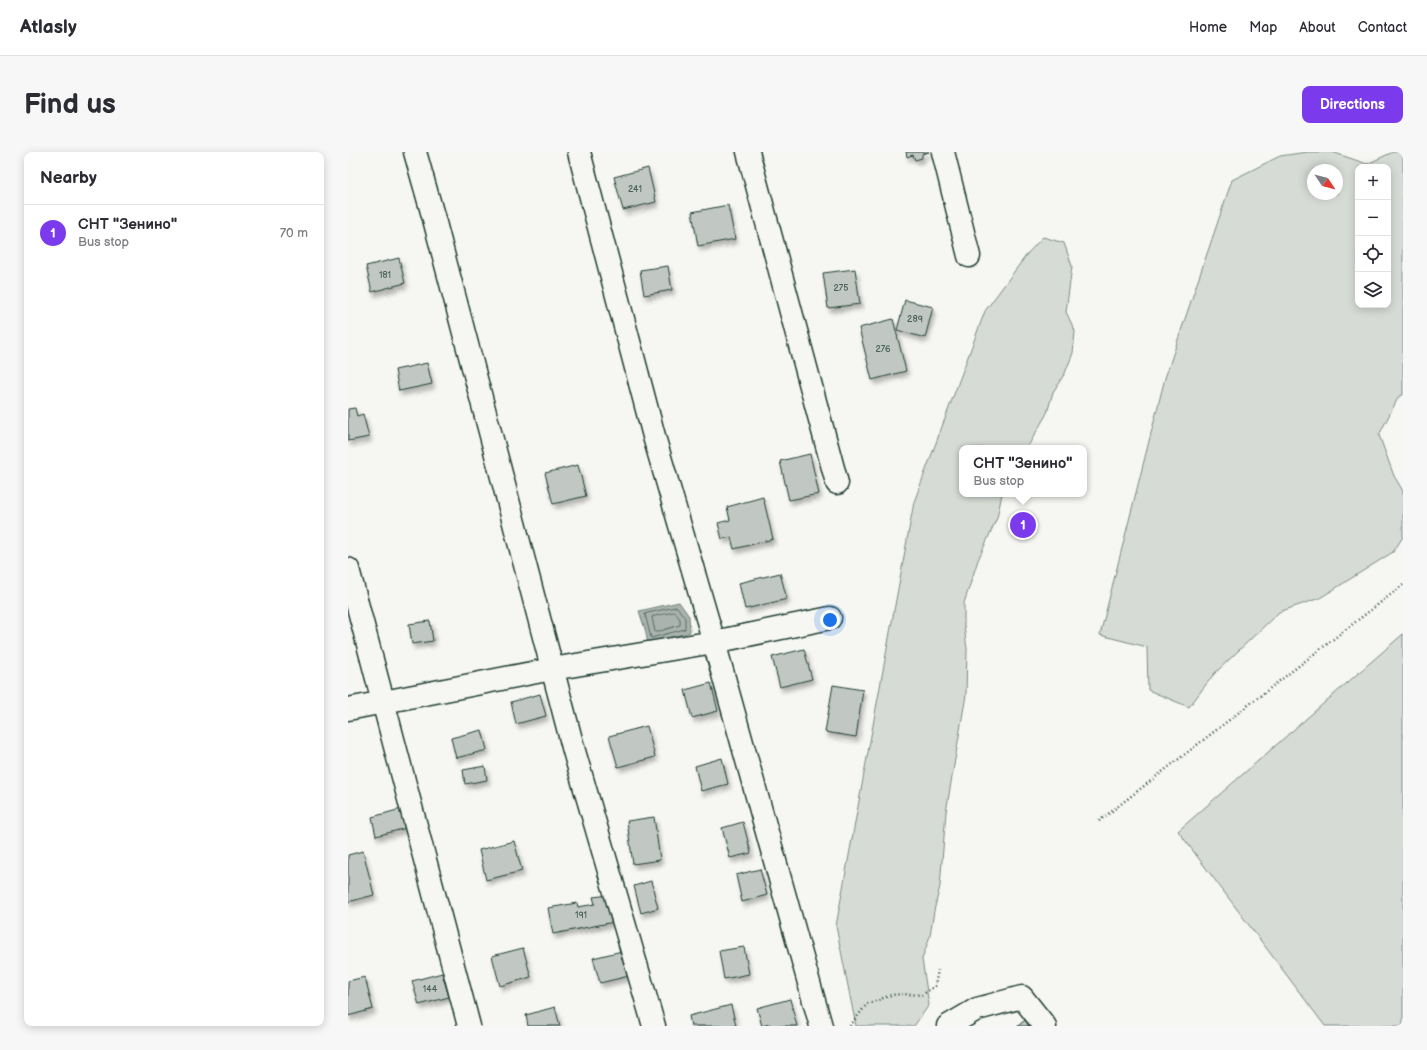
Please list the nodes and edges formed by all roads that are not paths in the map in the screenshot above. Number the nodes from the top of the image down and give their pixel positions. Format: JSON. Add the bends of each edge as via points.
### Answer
{"nodes":[{"id":1,"x":415,"y":152,"type":"edge"},
{"id":2,"x":579,"y":152,"type":"edge"},
{"id":3,"x":748,"y":152,"type":"edge"},
{"id":4,"x":943,"y":152,"type":"edge"},
{"id":5,"x":969,"y":256,"type":"dead end"},
{"id":6,"x":836,"y":483,"type":"dead end"},
{"id":7,"x":348,"y":569,"type":"edge"},
{"id":8,"x":830,"y":618,"type":"dead end"},
{"id":9,"x":714,"y":642,"type":"junction"},
{"id":10,"x":552,"y":670,"type":"junction"},
{"id":11,"x":384,"y":703,"type":"junction"},
{"id":12,"x":348,"y":709,"type":"edge"},
{"id":13,"x":469,"y":1026,"type":"edge"},
{"id":14,"x":654,"y":1026,"type":"edge"},
{"id":15,"x":821,"y":1026,"type":"edge"},
{"id":16,"x":948,"y":1026,"type":"edge"},
{"id":17,"x":1045,"y":1026,"type":"edge"}],
"edges":[{"from":1,"to":10,"type":"lane"},
{"from":2,"to":9,"type":"lane","via":[[655,440]]},
{"from":3,"to":6,"type":"lane"},
{"from":4,"to":5,"type":"lane"},
{"from":7,"to":11,"type":"lane"},
{"from":8,"to":9,"type":"lane"},
{"from":9,"to":10,"type":"lane"},
{"from":9,"to":15,"type":"lane"},
{"from":10,"to":11,"type":"lane"},
{"from":10,"to":14,"type":"lane"},
{"from":11,"to":12,"type":"lane"},
{"from":11,"to":13,"type":"lane"},
{"from":16,"to":17,"type":"lane","via":[[977,1009],[1022,997]]}]}
